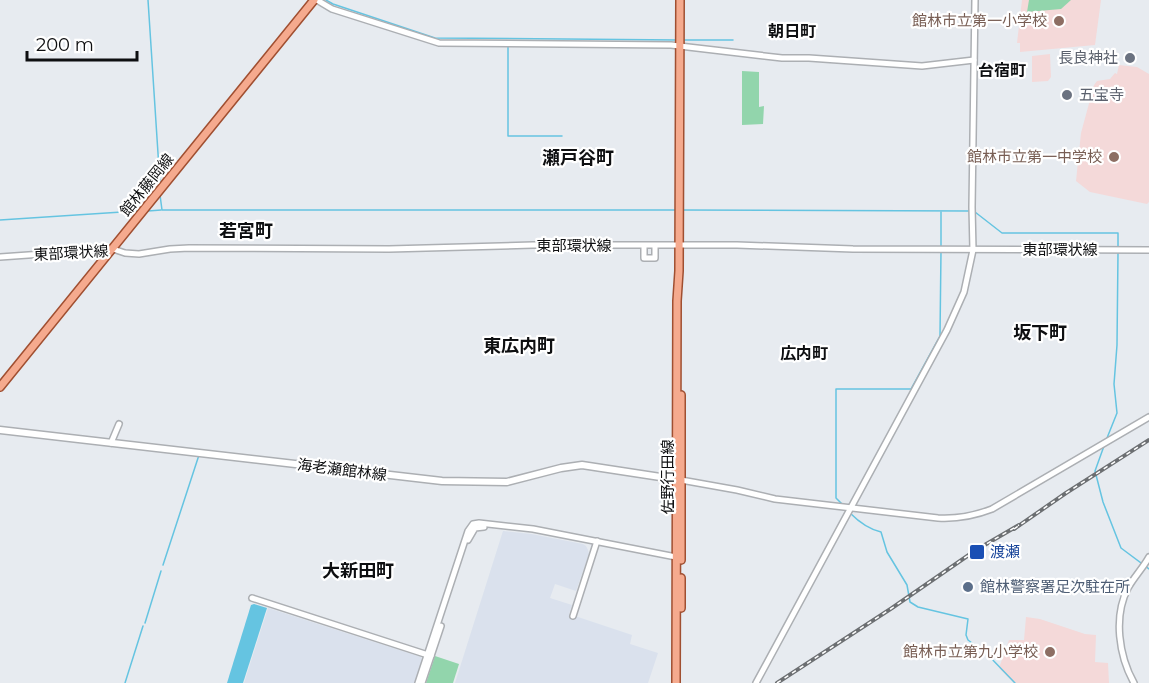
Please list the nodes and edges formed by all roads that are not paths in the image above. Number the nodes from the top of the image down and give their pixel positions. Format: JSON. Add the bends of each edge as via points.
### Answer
{"nodes":[{"id":1,"x":316,"y":0,"type":"edge"},
{"id":2,"x":680,"y":0,"type":"edge"},
{"id":3,"x":975,"y":0,"type":"edge"},
{"id":4,"x":680,"y":46,"type":"junction"},
{"id":5,"x":974,"y":60,"type":"junction"},
{"id":6,"x":644,"y":246,"type":"junction"},
{"id":7,"x":656,"y":246,"type":"junction"},
{"id":8,"x":679,"y":246,"type":"junction"},
{"id":9,"x":112,"y":249,"type":"junction"},
{"id":10,"x":973,"y":250,"type":"junction"},
{"id":11,"x":1149,"y":250,"type":"edge"},
{"id":12,"x":0,"y":257,"type":"edge"},
{"id":13,"x":0,"y":387,"type":"edge"},
{"id":14,"x":1149,"y":417,"type":"edge"},
{"id":15,"x":118,"y":424,"type":"dead end"},
{"id":16,"x":0,"y":430,"type":"edge"},
{"id":17,"x":111,"y":443,"type":"junction"},
{"id":18,"x":679,"y":480,"type":"junction"},
{"id":19,"x":851,"y":508,"type":"junction"},
{"id":20,"x":596,"y":543,"type":"junction"},
{"id":21,"x":679,"y":557,"type":"junction"},
{"id":22,"x":1149,"y":557,"type":"edge"},
{"id":23,"x":252,"y":598,"type":"dead end"},
{"id":24,"x":573,"y":616,"type":"dead end"},
{"id":25,"x":429,"y":655,"type":"junction"},
{"id":26,"x":420,"y":683,"type":"edge"},
{"id":27,"x":679,"y":683,"type":"edge"},
{"id":28,"x":756,"y":683,"type":"edge"},
{"id":29,"x":1134,"y":683,"type":"edge"}],
"edges":[{"from":1,"to":4,"type":"street","via":[[332,9],[439,43]]},
{"from":1,"to":9,"type":"main road","name":"館林藤岡線"},
{"from":2,"to":4,"type":"main road","name":"佐野行田線"},
{"from":3,"to":5,"type":"street"},
{"from":4,"to":5,"type":"street","via":[[782,58],[932,66]]},
{"from":4,"to":8,"type":"main road","name":"佐野行田線"},
{"from":5,"to":10,"type":"street"},
{"from":6,"to":7,"type":"street","name":"東部環状線"},
{"from":6,"to":7,"type":"street","via":[[644,258],[655,258]]},
{"from":6,"to":9,"type":"street","name":"東部環状線","via":[[189,248],[139,254]]},
{"from":7,"to":8,"type":"street","name":"東部環状線"},
{"from":8,"to":10,"type":"street","name":"東部環状線"},
{"from":8,"to":18,"type":"main road","name":"佐野行田線"},
{"from":9,"to":12,"type":"street","name":"東部環状線"},
{"from":9,"to":13,"type":"main road","name":"館林藤岡線"},
{"from":10,"to":11,"type":"street","name":"東部環状線"},
{"from":10,"to":19,"type":"street","via":[[964,292],[951,321]]},
{"from":14,"to":19,"type":"street","via":[[974,515],[938,518]]},
{"from":15,"to":17,"type":"street"},
{"from":16,"to":17,"type":"main road","name":"海老瀬館林線"},
{"from":17,"to":18,"type":"main road","name":"海老瀬館林線","via":[[442,481],[507,482],[575,465]]},
{"from":18,"to":19,"type":"street","via":[[775,499]]},
{"from":18,"to":21,"type":"main road","name":"佐野行田線"},
{"from":19,"to":28,"type":"street"},
{"from":20,"to":21,"type":"street"},
{"from":20,"to":24,"type":"street"},
{"from":20,"to":25,"type":"street","via":[[524,531],[475,528]]},
{"from":21,"to":27,"type":"main road","name":"佐野行田線"},
{"from":22,"to":29,"type":"street","via":[[1128,589],[1120,617],[1123,653]]},
{"from":23,"to":25,"type":"street"},
{"from":25,"to":26,"type":"street"}]}
